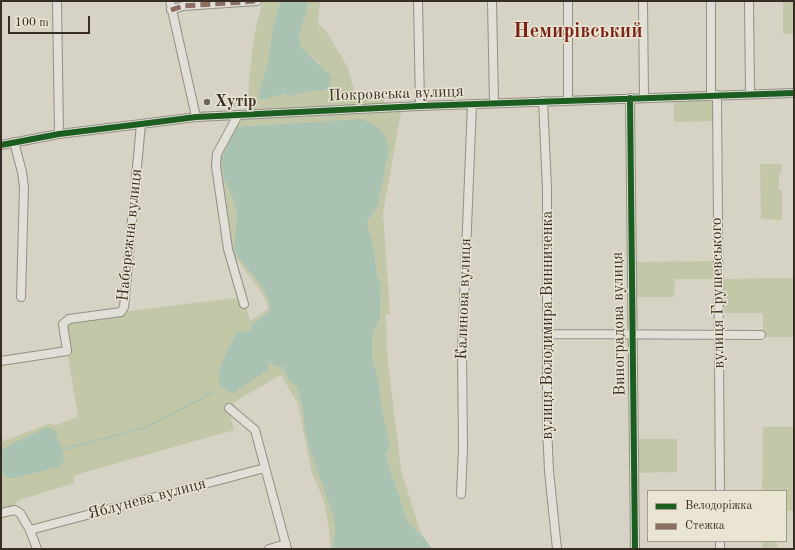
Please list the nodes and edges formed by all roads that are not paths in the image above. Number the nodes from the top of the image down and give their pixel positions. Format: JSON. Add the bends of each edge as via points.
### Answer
{"nodes":[{"id":1,"x":57,"y":1,"type":"edge"},
{"id":2,"x":257,"y":1,"type":"edge"},
{"id":3,"x":418,"y":1,"type":"edge"},
{"id":4,"x":492,"y":1,"type":"edge"},
{"id":5,"x":568,"y":1,"type":"edge"},
{"id":6,"x":643,"y":1,"type":"edge"},
{"id":7,"x":711,"y":1,"type":"edge"},
{"id":8,"x":749,"y":1,"type":"edge"},
{"id":9,"x":171,"y":5,"type":"edge"},
{"id":10,"x":750,"y":93,"type":"junction"},
{"id":11,"x":794,"y":93,"type":"edge"},
{"id":12,"x":714,"y":95,"type":"junction"},
{"id":13,"x":630,"y":98,"type":"junction"},
{"id":14,"x":644,"y":98,"type":"junction"},
{"id":15,"x":568,"y":100,"type":"junction"},
{"id":16,"x":543,"y":101,"type":"junction"},
{"id":17,"x":494,"y":103,"type":"junction"},
{"id":18,"x":472,"y":104,"type":"junction"},
{"id":19,"x":420,"y":106,"type":"junction"},
{"id":20,"x":238,"y":115,"type":"junction"},
{"id":21,"x":196,"y":117,"type":"junction"},
{"id":22,"x":141,"y":124,"type":"junction"},
{"id":23,"x":59,"y":134,"type":"junction"},
{"id":24,"x":14,"y":142,"type":"junction"},
{"id":25,"x":1,"y":144,"type":"edge"},
{"id":26,"x":21,"y":297,"type":"dead end"},
{"id":27,"x":244,"y":304,"type":"dead end"},
{"id":28,"x":547,"y":334,"type":"junction"},
{"id":29,"x":632,"y":334,"type":"junction"},
{"id":30,"x":719,"y":335,"type":"junction"},
{"id":31,"x":762,"y":335,"type":"dead end"},
{"id":32,"x":1,"y":361,"type":"edge"},
{"id":33,"x":229,"y":408,"type":"dead end"},
{"id":34,"x":265,"y":468,"type":"junction"},
{"id":35,"x":720,"y":490,"type":"edge"},
{"id":36,"x":461,"y":494,"type":"dead end"},
{"id":37,"x":1,"y":512,"type":"edge"},
{"id":38,"x":30,"y":530,"type":"junction"},
{"id":39,"x":287,"y":547,"type":"edge"},
{"id":40,"x":37,"y":549,"type":"edge"},
{"id":41,"x":268,"y":549,"type":"edge"},
{"id":42,"x":557,"y":549,"type":"edge"},
{"id":43,"x":635,"y":549,"type":"edge"}],
"edges":[{"from":1,"to":23,"type":"street"},
{"from":2,"to":9,"type":"street"},
{"from":3,"to":19,"type":"street"},
{"from":4,"to":17,"type":"street"},
{"from":5,"to":15,"type":"street"},
{"from":6,"to":14,"type":"street"},
{"from":7,"to":12,"type":"street","name":"вулиця Грушевського"},
{"from":8,"to":10,"type":"street"},
{"from":9,"to":21,"type":"street"},
{"from":10,"to":11,"type":"street","name":"Покровська вулиця"},
{"from":10,"to":12,"type":"street","name":"Покровська вулиця"},
{"from":12,"to":14,"type":"street","name":"Покровська вулиця"},
{"from":12,"to":30,"type":"street","name":"вулиця Грушевського"},
{"from":13,"to":14,"type":"street","name":"Покровська вулиця"},
{"from":13,"to":15,"type":"street","name":"Покровська вулиця"},
{"from":13,"to":29,"type":"street","name":"Виноградова вулиця"},
{"from":15,"to":16,"type":"street","name":"Покровська вулиця"},
{"from":16,"to":17,"type":"street","name":"Покровська вулиця"},
{"from":16,"to":28,"type":"street","name":"вулиця Володимира Винниченка","via":[[547,189]]},
{"from":17,"to":18,"type":"street","name":"Покровська вулиця"},
{"from":18,"to":19,"type":"street","name":"Покровська вулиця"},
{"from":18,"to":36,"type":"street","name":"Калинова вулиця","via":[[462,351]]},
{"from":19,"to":20,"type":"street","name":"Покровська вулиця"},
{"from":20,"to":21,"type":"street","name":"Покровська вулиця"},
{"from":20,"to":27,"type":"street","via":[[217,154],[216,166],[228,249]]},
{"from":21,"to":22,"type":"street","name":"Покровська вулиця"},
{"from":22,"to":23,"type":"street","name":"Покровська вулиця"},
{"from":22,"to":32,"type":"street","name":"Набережна вулиця","via":[[124,307],[121,312],[69,319],[63,324],[67,351]]},
{"from":23,"to":24,"type":"street","name":"Покровська вулиця"},
{"from":24,"to":25,"type":"street","name":"Покровська вулиця"},
{"from":24,"to":26,"type":"street","via":[[24,187]]},
{"from":28,"to":29,"type":"street"},
{"from":28,"to":42,"type":"street","name":"вулиця Володимира Винниченка","via":[[549,471]]},
{"from":29,"to":30,"type":"street"},
{"from":29,"to":43,"type":"street","name":"Виноградова вулиця"},
{"from":30,"to":31,"type":"street"},
{"from":30,"to":35,"type":"street","name":"вулиця Грушевського"},
{"from":33,"to":34,"type":"street","via":[[255,430]]},
{"from":34,"to":38,"type":"street","name":"Яблунева вулиця"},
{"from":34,"to":39,"type":"street"},
{"from":37,"to":38,"type":"street","via":[[14,510],[20,513]]},
{"from":38,"to":40,"type":"street"},
{"from":39,"to":41,"type":"street"}]}
